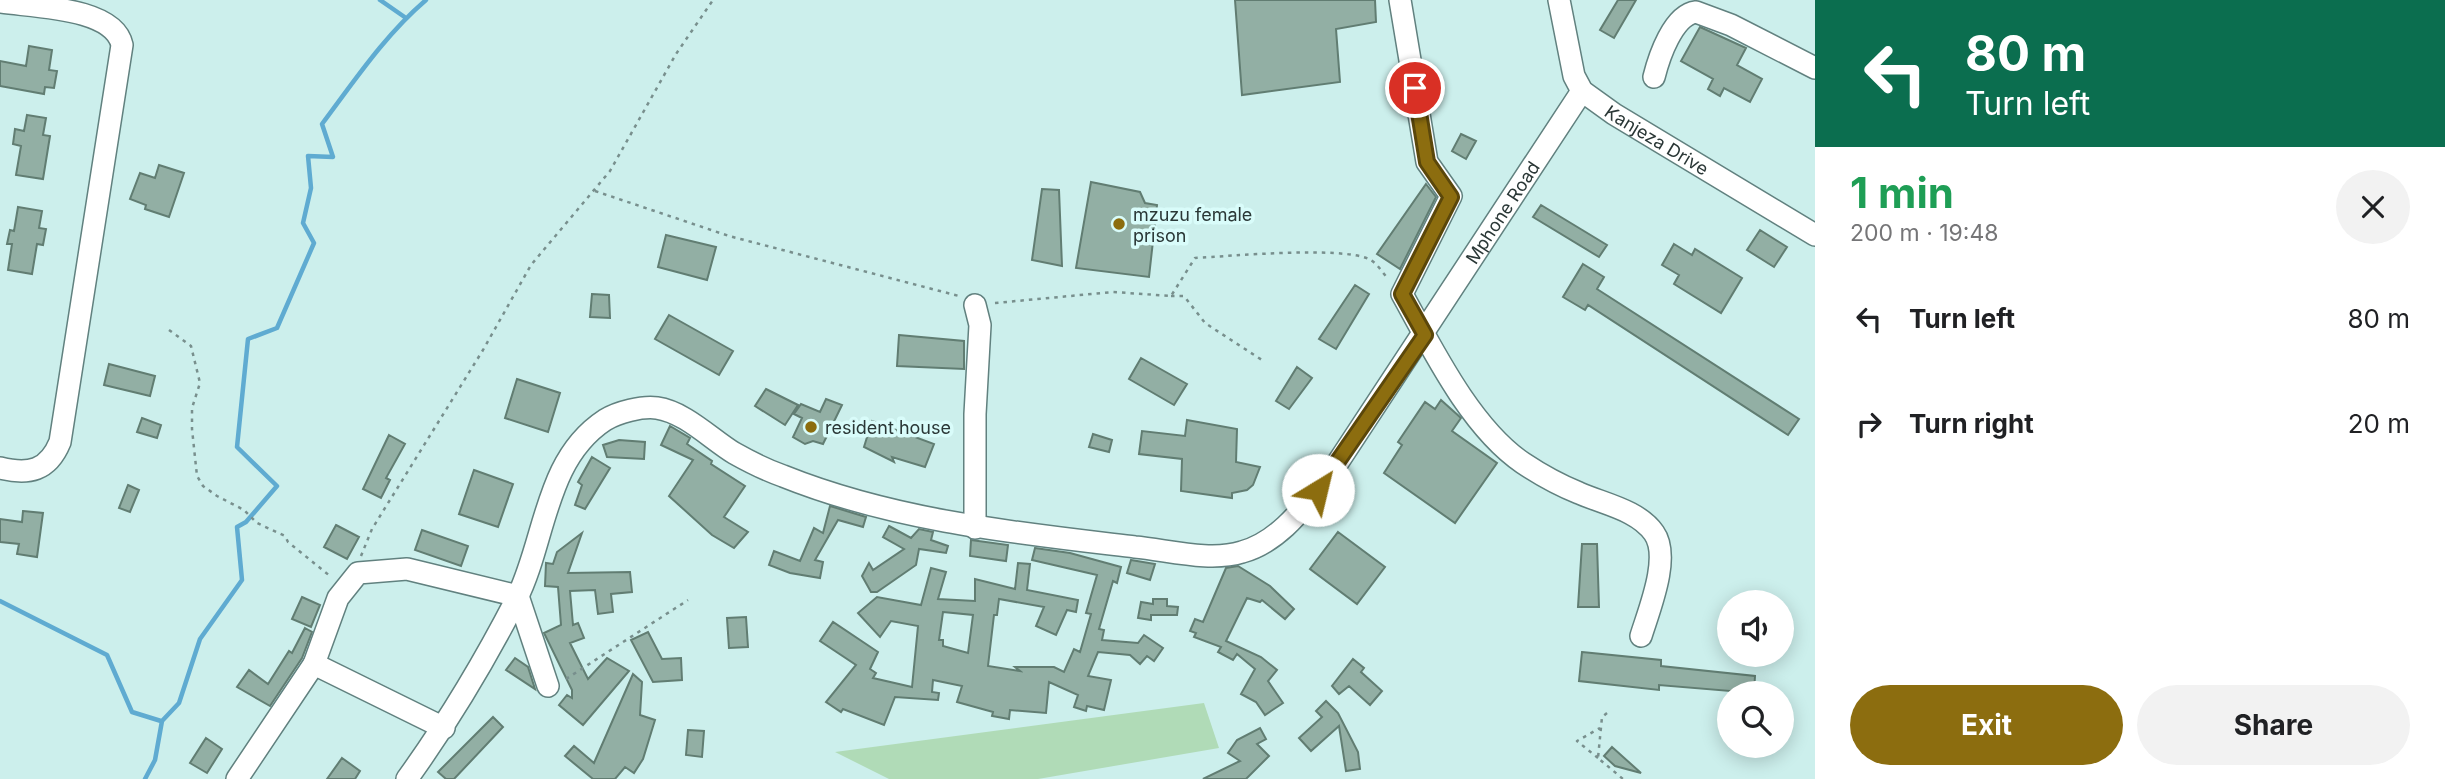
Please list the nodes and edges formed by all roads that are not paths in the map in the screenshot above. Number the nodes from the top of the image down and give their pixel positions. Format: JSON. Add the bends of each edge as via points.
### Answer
{"nodes":[{"id":1,"x":1400,"y":0,"type":"edge"},
{"id":2,"x":1559,"y":0,"type":"edge"},
{"id":3,"x":0,"y":2,"type":"edge"},
{"id":4,"x":1815,"y":68,"type":"edge"},
{"id":5,"x":1654,"y":77,"type":"dead end"},
{"id":6,"x":1582,"y":91,"type":"junction"},
{"id":7,"x":1815,"y":235,"type":"edge"},
{"id":8,"x":975,"y":305,"type":"road end"},
{"id":9,"x":1425,"y":335,"type":"junction"},
{"id":10,"x":0,"y":468,"type":"edge"},
{"id":11,"x":975,"y":528,"type":"junction"},
{"id":12,"x":518,"y":596,"type":"junction"},
{"id":13,"x":1640,"y":636,"type":"dead end"},
{"id":14,"x":314,"y":664,"type":"junction"},
{"id":15,"x":548,"y":686,"type":"road end"},
{"id":16,"x":444,"y":728,"type":"junction"},
{"id":17,"x":237,"y":779,"type":"edge"},
{"id":18,"x":407,"y":779,"type":"edge"}],
"edges":[{"from":1,"to":9,"type":"street","via":[[1427,162],[1451,197],[1402,294]]},
{"from":2,"to":6,"type":"street","via":[[1574,76]]},
{"from":3,"to":10,"type":"street","via":[[92,16],[112,26],[122,45],[60,442],[47,465],[35,471]]},
{"from":4,"to":5,"type":"street","via":[[1696,12],[1675,27]]},
{"from":6,"to":7,"type":"street","name":"Kanjeza Drive"},
{"from":6,"to":9,"type":"street","name":"Mphone Road"},
{"from":8,"to":11,"type":"street","via":[[980,325]]},
{"from":9,"to":11,"type":"street","name":"Mphone Road","via":[[1327,479],[1287,524],[1257,547],[1219,556]]},
{"from":9,"to":13,"type":"street","via":[[1478,419],[1519,460],[1566,487],[1640,519],[1654,533],[1660,548],[1659,572]]},
{"from":11,"to":12,"type":"street","name":"Mphone Road","via":[[903,513],[786,478],[736,454],[675,414],[657,408],[635,409],[607,419],[582,439],[548,501]]},
{"from":12,"to":14,"type":"street","via":[[407,569],[351,579]]},
{"from":12,"to":15,"type":"street"},
{"from":12,"to":16,"type":"street","name":"Mphone Road"},
{"from":14,"to":16,"type":"street"},
{"from":14,"to":17,"type":"street"},
{"from":16,"to":18,"type":"street","name":"Mphone Road"}]}
